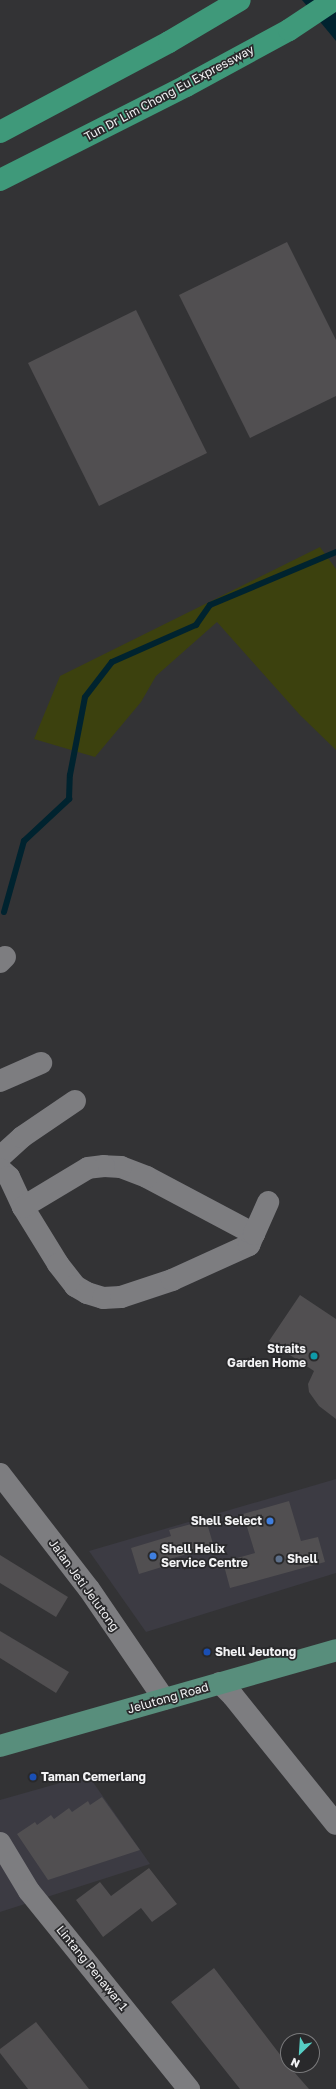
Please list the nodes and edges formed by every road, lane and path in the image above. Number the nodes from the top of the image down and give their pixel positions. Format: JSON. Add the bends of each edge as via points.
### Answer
{"nodes":[{"id":1,"x":240,"y":0,"type":"edge"},
{"id":2,"x":334,"y":0,"type":"edge"},
{"id":3,"x":0,"y":132,"type":"edge"},
{"id":4,"x":0,"y":180,"type":"edge"},
{"id":5,"x":41,"y":1063,"type":"dead end"},
{"id":6,"x":0,"y":1081,"type":"edge"},
{"id":7,"x":75,"y":1101,"type":"dead end"},
{"id":8,"x":0,"y":1157,"type":"edge"},
{"id":9,"x":0,"y":1169,"type":"edge"},
{"id":10,"x":268,"y":1202,"type":"dead end"},
{"id":11,"x":23,"y":1207,"type":"junction"},
{"id":12,"x":254,"y":1234,"type":"junction"},
{"id":13,"x":0,"y":1474,"type":"edge"},
{"id":14,"x":336,"y":1650,"type":"edge"},
{"id":15,"x":220,"y":1684,"type":"junction"},
{"id":16,"x":164,"y":1699,"type":"junction"},
{"id":17,"x":0,"y":1746,"type":"edge"},
{"id":18,"x":336,"y":1824,"type":"edge"},
{"id":19,"x":0,"y":1843,"type":"edge"},
{"id":20,"x":189,"y":2089,"type":"edge"}],
"edges":[{"from":1,"to":3,"type":"highway","via":[[169,42]]},
{"from":2,"to":4,"type":"highway","name":"Tun Dr Lim Chong Eu Expressway","via":[[289,30],[186,86]]},
{"from":5,"to":6,"type":"street"},
{"from":7,"to":8,"type":"street","via":[[22,1138]]},
{"from":9,"to":11,"type":"street","via":[[9,1177]]},
{"from":10,"to":12,"type":"street"},
{"from":11,"to":12,"type":"street","via":[[88,1168],[120,1167],[147,1177]]},
{"from":11,"to":12,"type":"street","via":[[58,1264],[75,1286],[87,1294],[103,1298],[122,1297],[172,1280],[249,1245]]},
{"from":13,"to":16,"type":"street","name":"Jalan Jeti Jelutong","via":[[89,1588]]},
{"from":14,"to":15,"type":"main road","name":"Jelutong Road"},
{"from":15,"to":16,"type":"main road","name":"Jelutong Road"},
{"from":15,"to":18,"type":"street","via":[[233,1696]]},
{"from":16,"to":17,"type":"main road","name":"Jelutong Road"},
{"from":19,"to":20,"type":"street","name":"Lintang Penawar 1","via":[[29,1891]]}]}
